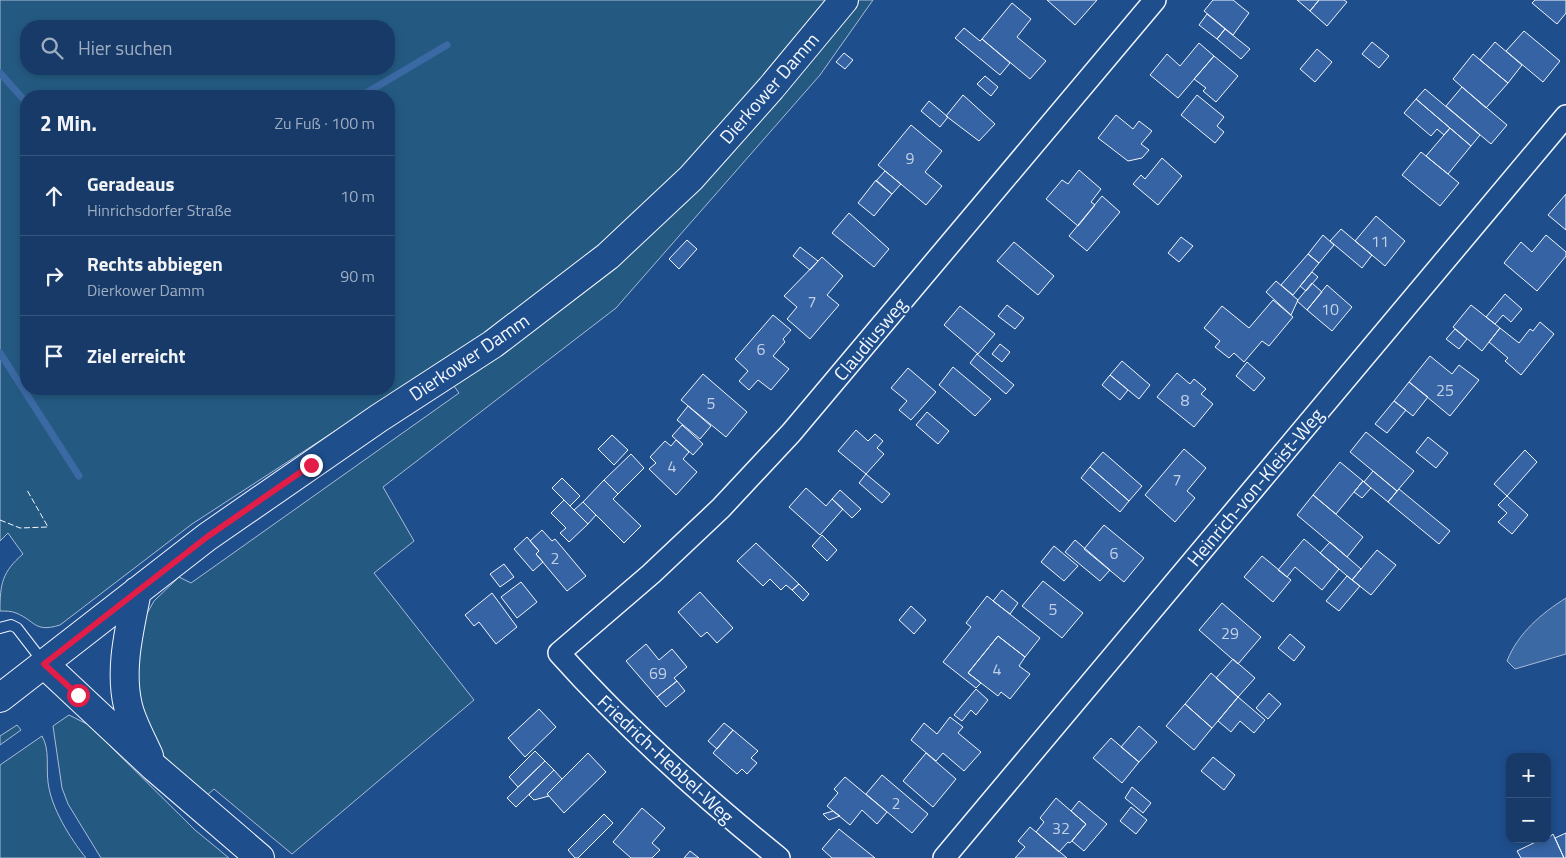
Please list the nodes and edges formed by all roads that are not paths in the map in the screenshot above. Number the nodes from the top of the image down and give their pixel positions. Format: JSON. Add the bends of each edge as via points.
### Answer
{"nodes":[{"id":1,"x":844,"y":0,"type":"edge"},
{"id":2,"x":1155,"y":0,"type":"edge"},
{"id":3,"x":1566,"y":116,"type":"edge"},
{"id":4,"x":137,"y":590,"type":"junction"},
{"id":5,"x":0,"y":628,"type":"edge"},
{"id":6,"x":559,"y":653,"type":"joint"},
{"id":7,"x":44,"y":664,"type":"junction"},
{"id":8,"x":0,"y":698,"type":"edge"},
{"id":9,"x":154,"y":767,"type":"junction"},
{"id":10,"x":260,"y":858,"type":"edge"},
{"id":11,"x":779,"y":858,"type":"edge"},
{"id":12,"x":944,"y":858,"type":"edge"}],
"edges":[{"from":1,"to":4,"type":"street","name":"Dierkower Damm","via":[[691,178],[608,256],[493,344],[379,418],[207,537]]},
{"from":2,"to":6,"type":"street","name":"Claudiusweg","via":[[791,433],[714,514]]},
{"from":3,"to":12,"type":"street","name":"Heinrich-von-Kleist-Weg"},
{"from":4,"to":7,"type":"street","name":"Dierkower Damm"},
{"from":4,"to":9,"type":"street","via":[[125,653],[128,706]]},
{"from":5,"to":7,"type":"lane","via":[[11,625],[17,628]]},
{"from":6,"to":11,"type":"street","name":"Friedrich-Hebbel-Weg","via":[[654,752]]},
{"from":7,"to":8,"type":"street","name":"Dierkower Damm"},
{"from":7,"to":9,"type":"street"},
{"from":9,"to":10,"type":"street"}]}
